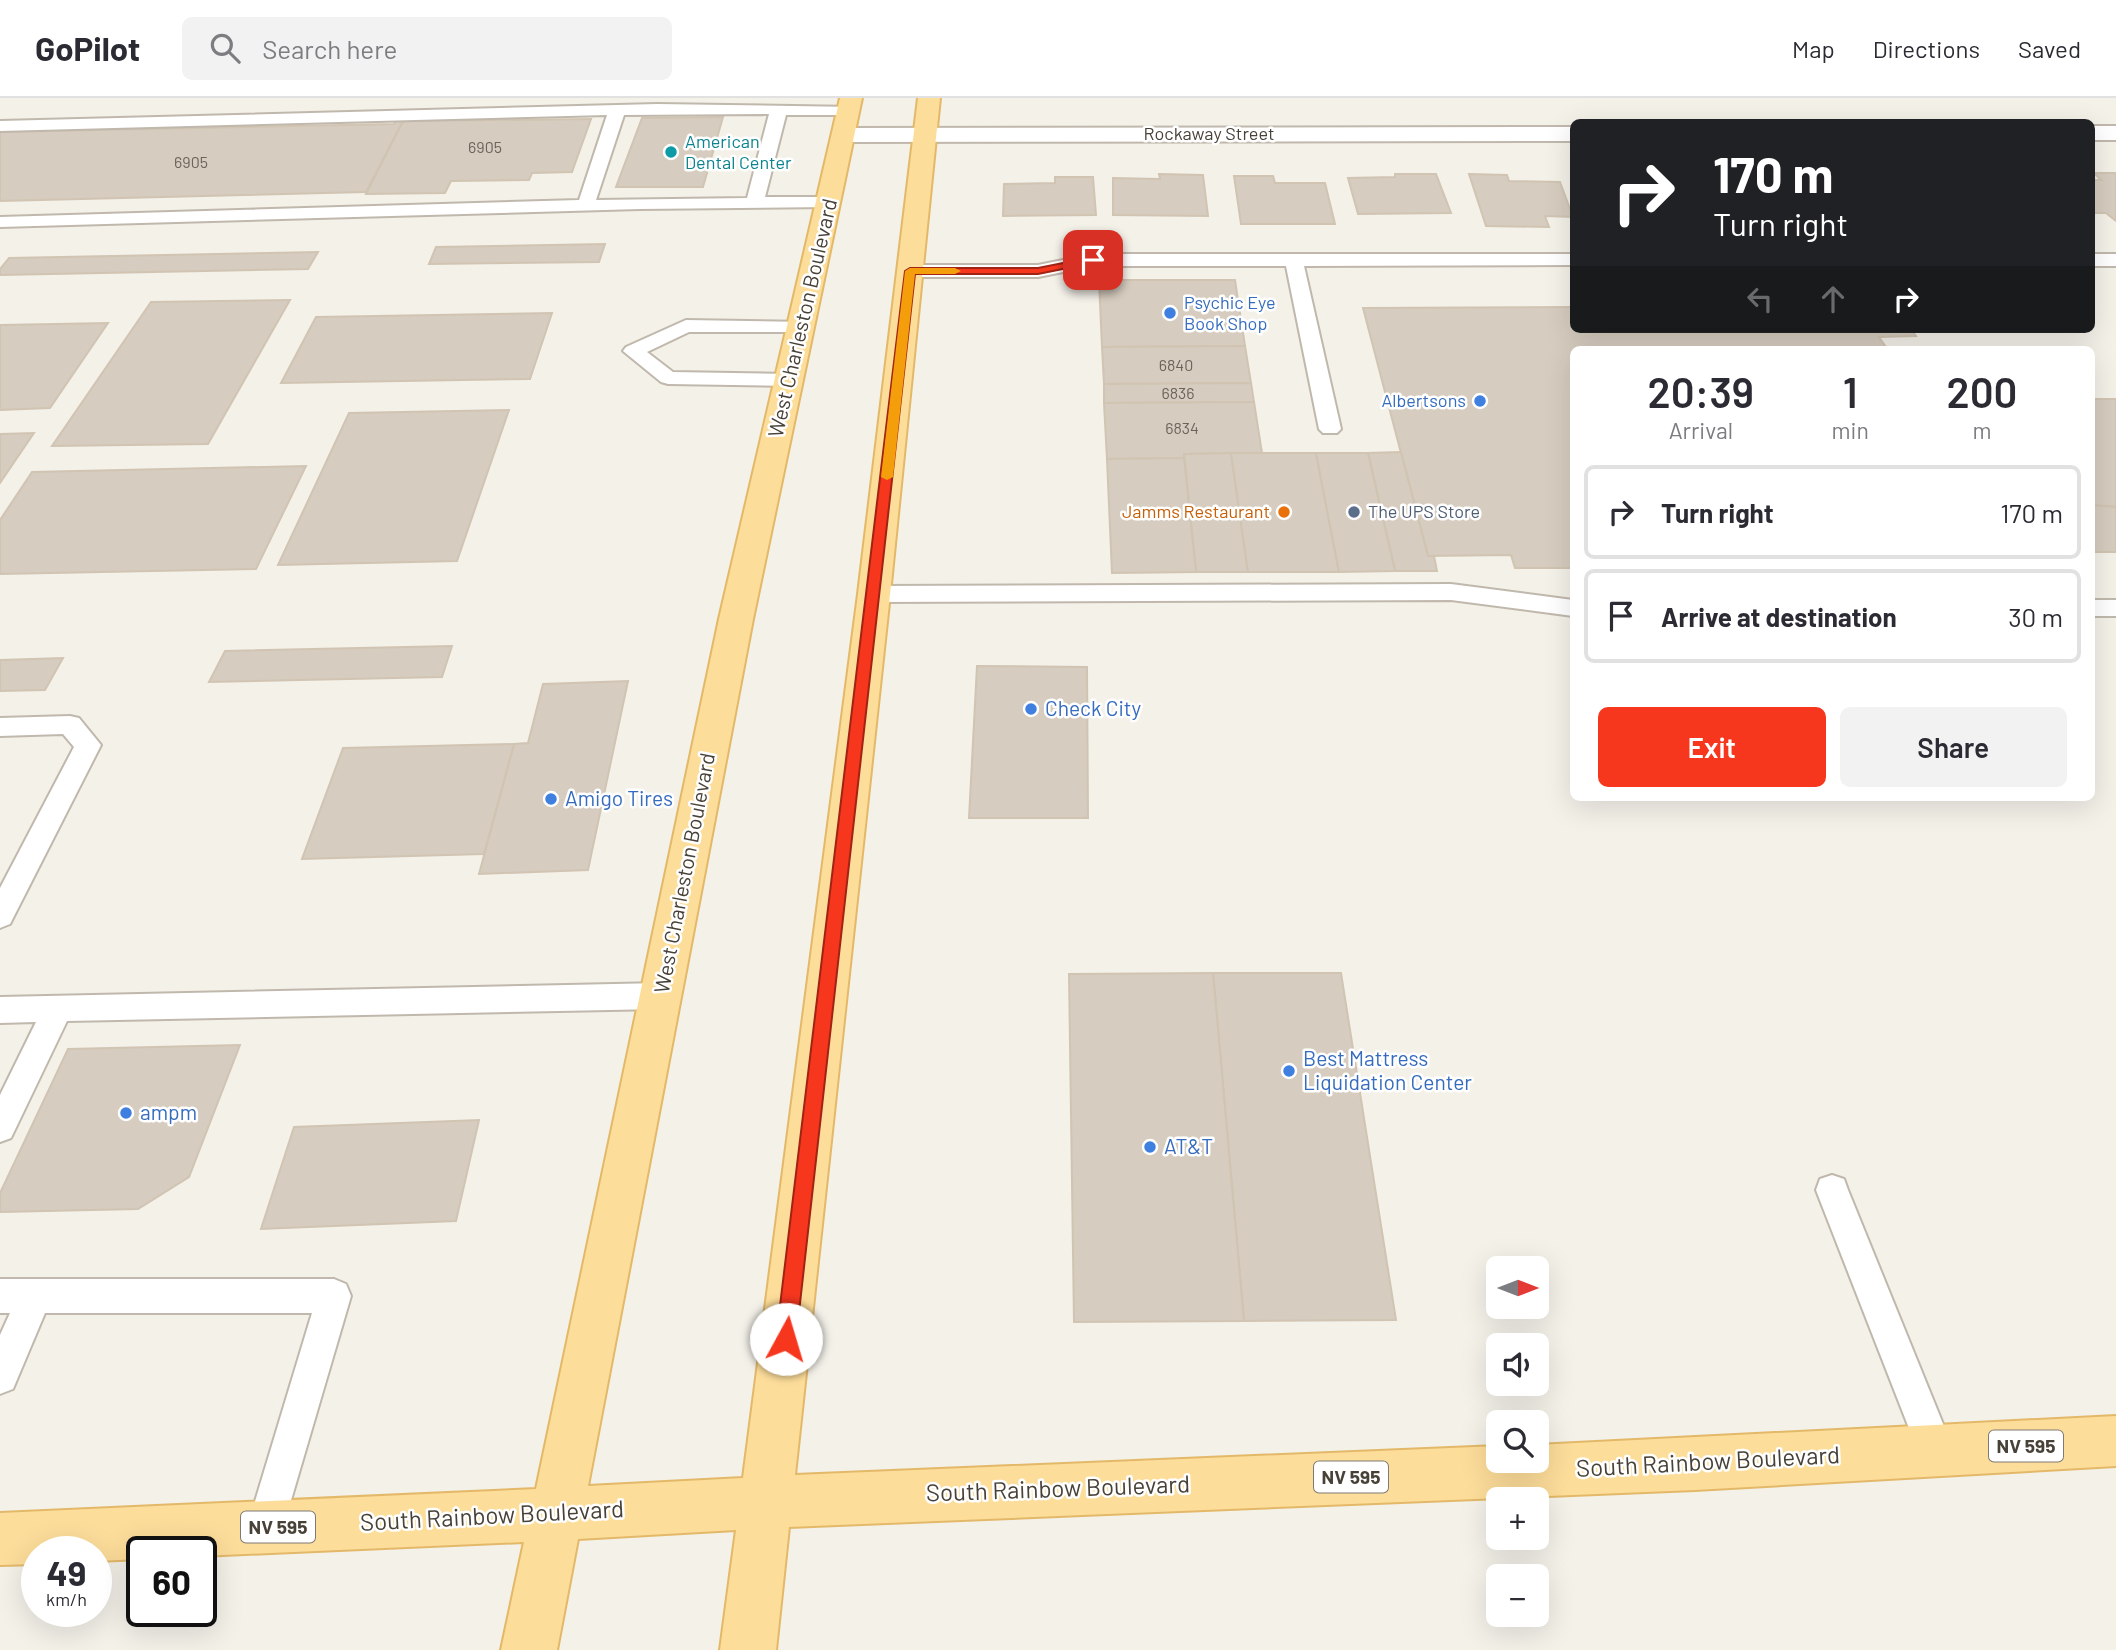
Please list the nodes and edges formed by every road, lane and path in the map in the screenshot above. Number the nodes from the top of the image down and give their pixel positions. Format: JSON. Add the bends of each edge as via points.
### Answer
{"nodes":[{"id":1,"x":779,"y":109,"type":"junction"},
{"id":2,"x":617,"y":110,"type":"junction"},
{"id":3,"x":848,"y":114,"type":"edge"},
{"id":4,"x":927,"y":116,"type":"edge"},
{"id":5,"x":0,"y":126,"type":"edge"},
{"id":6,"x":2095,"y":133,"type":"edge"},
{"id":7,"x":2116,"y":133,"type":"edge"},
{"id":8,"x":1570,"y":134,"type":"edge"},
{"id":9,"x":755,"y":202,"type":"junction"},
{"id":10,"x":830,"y":202,"type":"junction"},
{"id":11,"x":586,"y":205,"type":"junction"},
{"id":12,"x":0,"y":222,"type":"edge"},
{"id":13,"x":1294,"y":260,"type":"junction"},
{"id":14,"x":1570,"y":260,"type":"edge"},
{"id":15,"x":2095,"y":260,"type":"edge"},
{"id":16,"x":2116,"y":260,"type":"edge"},
{"id":17,"x":910,"y":271,"type":"junction"},
{"id":18,"x":800,"y":326,"type":"junction"},
{"id":19,"x":789,"y":380,"type":"junction"},
{"id":20,"x":1330,"y":429,"type":"dead end"},
{"id":21,"x":874,"y":594,"type":"junction"},
{"id":22,"x":1570,"y":608,"type":"edge"},
{"id":23,"x":2095,"y":608,"type":"edge"},
{"id":24,"x":2116,"y":608,"type":"edge"},
{"id":25,"x":0,"y":727,"type":"edge"},
{"id":26,"x":0,"y":916,"type":"edge"},
{"id":27,"x":661,"y":996,"type":"junction"},
{"id":28,"x":58,"y":1009,"type":"junction"},
{"id":29,"x":0,"y":1010,"type":"edge"},
{"id":30,"x":0,"y":1128,"type":"edge"},
{"id":31,"x":1832,"y":1190,"type":"dead end"},
{"id":32,"x":0,"y":1296,"type":"edge"},
{"id":33,"x":35,"y":1296,"type":"junction"},
{"id":34,"x":0,"y":1376,"type":"edge"},
{"id":35,"x":2116,"y":1441,"type":"edge"},
{"id":36,"x":1936,"y":1451,"type":"junction"},
{"id":37,"x":765,"y":1502,"type":"junction"},
{"id":38,"x":557,"y":1514,"type":"junction"},
{"id":39,"x":266,"y":1528,"type":"junction"},
{"id":40,"x":0,"y":1539,"type":"edge"},
{"id":41,"x":530,"y":1650,"type":"edge"},
{"id":42,"x":748,"y":1650,"type":"edge"}],
"edges":[{"from":1,"to":2,"type":"lane"},
{"from":1,"to":3,"type":"lane"},
{"from":1,"to":9,"type":"lane"},
{"from":2,"to":5,"type":"lane"},
{"from":2,"to":11,"type":"lane"},
{"from":3,"to":4,"type":"street","name":"Rockaway Street"},
{"from":3,"to":10,"type":"main road","name":"West Charleston Boulevard"},
{"from":4,"to":8,"type":"street","name":"Rockaway Street"},
{"from":4,"to":17,"type":"main road"},
{"from":6,"to":7,"type":"street"},
{"from":9,"to":10,"type":"lane"},
{"from":9,"to":11,"type":"lane"},
{"from":10,"to":18,"type":"main road","name":"West Charleston Boulevard"},
{"from":11,"to":12,"type":"lane"},
{"from":13,"to":14,"type":"lane"},
{"from":13,"to":17,"type":"lane","via":[[1093,260],[1038,271]]},
{"from":13,"to":20,"type":"lane"},
{"from":15,"to":16,"type":"lane"},
{"from":17,"to":21,"type":"main road"},
{"from":18,"to":19,"type":"main road","name":"West Charleston Boulevard"},
{"from":18,"to":19,"type":"lane","via":[[686,326],[633,351],[668,378]]},
{"from":19,"to":27,"type":"main road","name":"West Charleston Boulevard"},
{"from":21,"to":22,"type":"lane","via":[[1451,592]]},
{"from":21,"to":37,"type":"main road"},
{"from":23,"to":24,"type":"lane"},
{"from":25,"to":26,"type":"lane","via":[[70,725],[88,745]]},
{"from":27,"to":28,"type":"lane"},
{"from":27,"to":38,"type":"main road","name":"West Charleston Boulevard"},
{"from":28,"to":29,"type":"lane"},
{"from":28,"to":30,"type":"lane"},
{"from":31,"to":36,"type":"lane"},
{"from":32,"to":33,"type":"lane"},
{"from":33,"to":34,"type":"lane"},
{"from":33,"to":39,"type":"lane","via":[[334,1296]]},
{"from":35,"to":36,"type":"main road","name":"South Rainbow Boulevard","number":"NV 595"},
{"from":36,"to":37,"type":"main road","name":"South Rainbow Boulevard","number":"NV 595"},
{"from":37,"to":38,"type":"main road","name":"South Rainbow Boulevard","number":"NV 595"},
{"from":37,"to":42,"type":"main road"},
{"from":38,"to":39,"type":"main road","name":"South Rainbow Boulevard","number":"NV 595"},
{"from":38,"to":41,"type":"main road","name":"West Charleston Boulevard"},
{"from":39,"to":40,"type":"main road","name":"South Rainbow Boulevard","number":"NV 595"}]}
